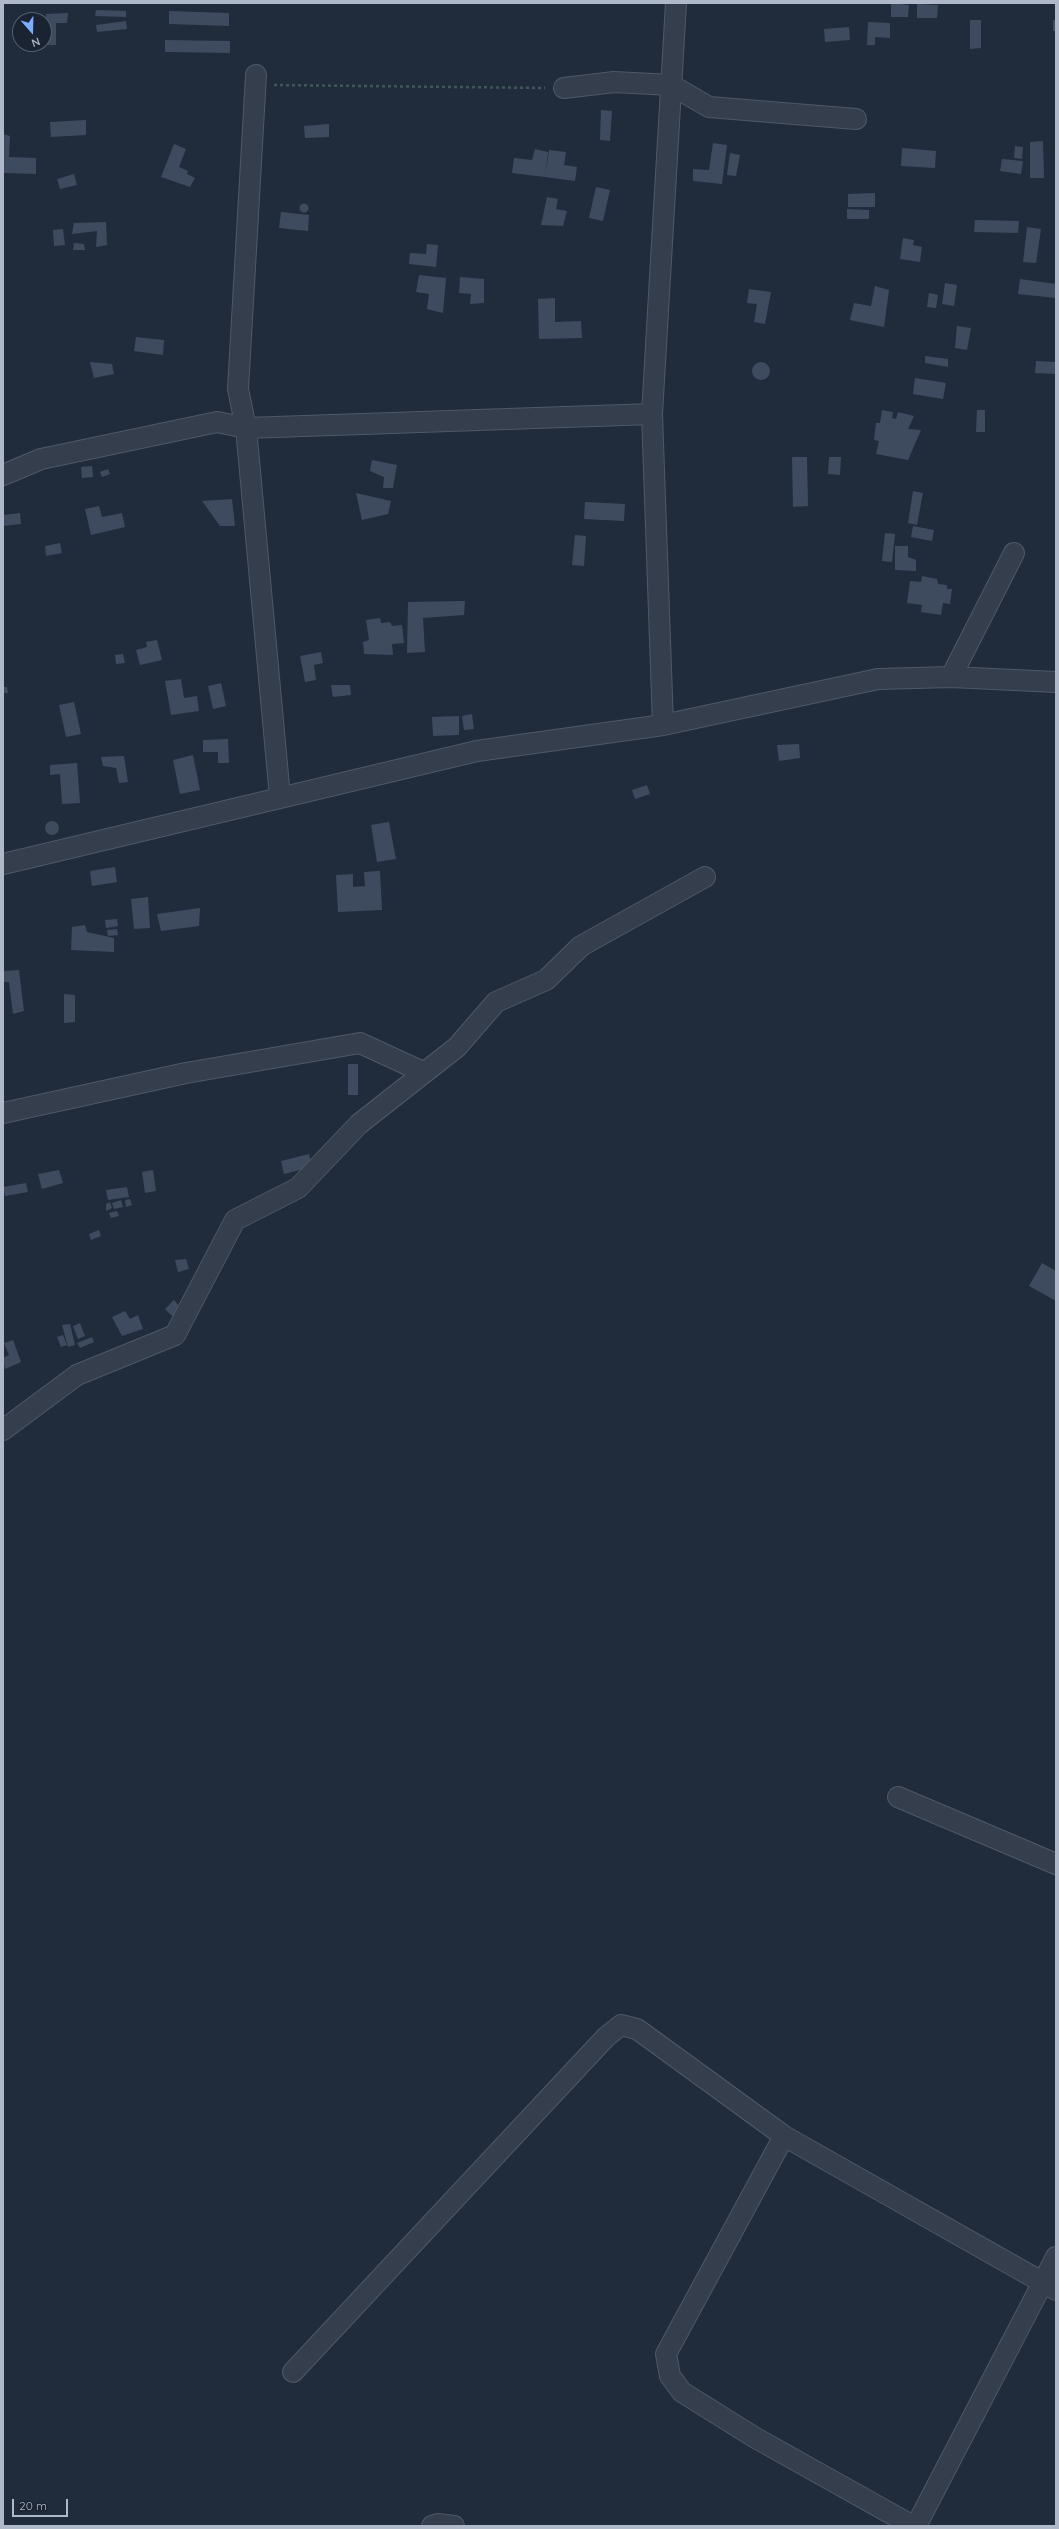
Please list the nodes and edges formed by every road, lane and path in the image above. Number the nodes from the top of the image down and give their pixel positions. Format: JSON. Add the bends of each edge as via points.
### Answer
{"nodes":[{"id":1,"x":676,"y":3,"type":"edge"},
{"id":2,"x":256,"y":80,"type":"joint"},
{"id":3,"x":671,"y":85,"type":"junction"},
{"id":4,"x":564,"y":88,"type":"joint"},
{"id":5,"x":856,"y":119,"type":"dead end"},
{"id":6,"x":652,"y":414,"type":"junction"},
{"id":7,"x":246,"y":428,"type":"junction"},
{"id":8,"x":3,"y":475,"type":"edge"},
{"id":9,"x":1014,"y":552,"type":"dead end"},
{"id":10,"x":951,"y":677,"type":"junction"},
{"id":11,"x":1056,"y":682,"type":"edge"},
{"id":12,"x":663,"y":725,"type":"junction"},
{"id":13,"x":280,"y":797,"type":"junction"},
{"id":14,"x":3,"y":864,"type":"edge"},
{"id":15,"x":706,"y":877,"type":"dead end"},
{"id":16,"x":424,"y":1072,"type":"junction"},
{"id":17,"x":3,"y":1113,"type":"edge"},
{"id":18,"x":3,"y":1430,"type":"edge"},
{"id":19,"x":898,"y":1797,"type":"dead end"},
{"id":20,"x":1056,"y":1864,"type":"edge"},
{"id":21,"x":784,"y":2136,"type":"junction"},
{"id":22,"x":1056,"y":2257,"type":"edge"},
{"id":23,"x":1049,"y":2287,"type":"edge"},
{"id":24,"x":293,"y":2372,"type":"dead end"},
{"id":25,"x":432,"y":2526,"type":"edge"},
{"id":26,"x":454,"y":2526,"type":"edge"},
{"id":27,"x":914,"y":2526,"type":"edge"}],
"edges":[{"from":1,"to":3,"type":"street"},
{"from":2,"to":4,"type":"path"},
{"from":2,"to":7,"type":"street","via":[[238,389]]},
{"from":3,"to":4,"type":"street","via":[[614,82]]},
{"from":3,"to":5,"type":"street","via":[[709,107]]},
{"from":3,"to":6,"type":"street"},
{"from":6,"to":7,"type":"street"},
{"from":6,"to":12,"type":"street"},
{"from":7,"to":8,"type":"street","via":[[217,422],[41,459]]},
{"from":7,"to":13,"type":"street"},
{"from":9,"to":10,"type":"street"},
{"from":10,"to":11,"type":"street"},
{"from":10,"to":12,"type":"street","via":[[878,679]]},
{"from":12,"to":13,"type":"street","via":[[477,750]]},
{"from":13,"to":14,"type":"street"},
{"from":15,"to":16,"type":"street","via":[[582,946],[546,980],[496,1002],[457,1047]]},
{"from":16,"to":17,"type":"street","via":[[360,1044],[186,1073]]},
{"from":16,"to":18,"type":"street","via":[[359,1124],[298,1188],[236,1220],[175,1335],[76,1375]]},
{"from":19,"to":20,"type":"street"},
{"from":21,"to":23,"type":"street"},
{"from":21,"to":24,"type":"street","via":[[637,2029],[621,2025],[606,2037]]},
{"from":21,"to":27,"type":"street","via":[[666,2354],[670,2376],[682,2392],[754,2436]]},
{"from":22,"to":23,"type":"street"},
{"from":23,"to":27,"type":"street"},
{"from":25,"to":26,"type":"street"}]}
